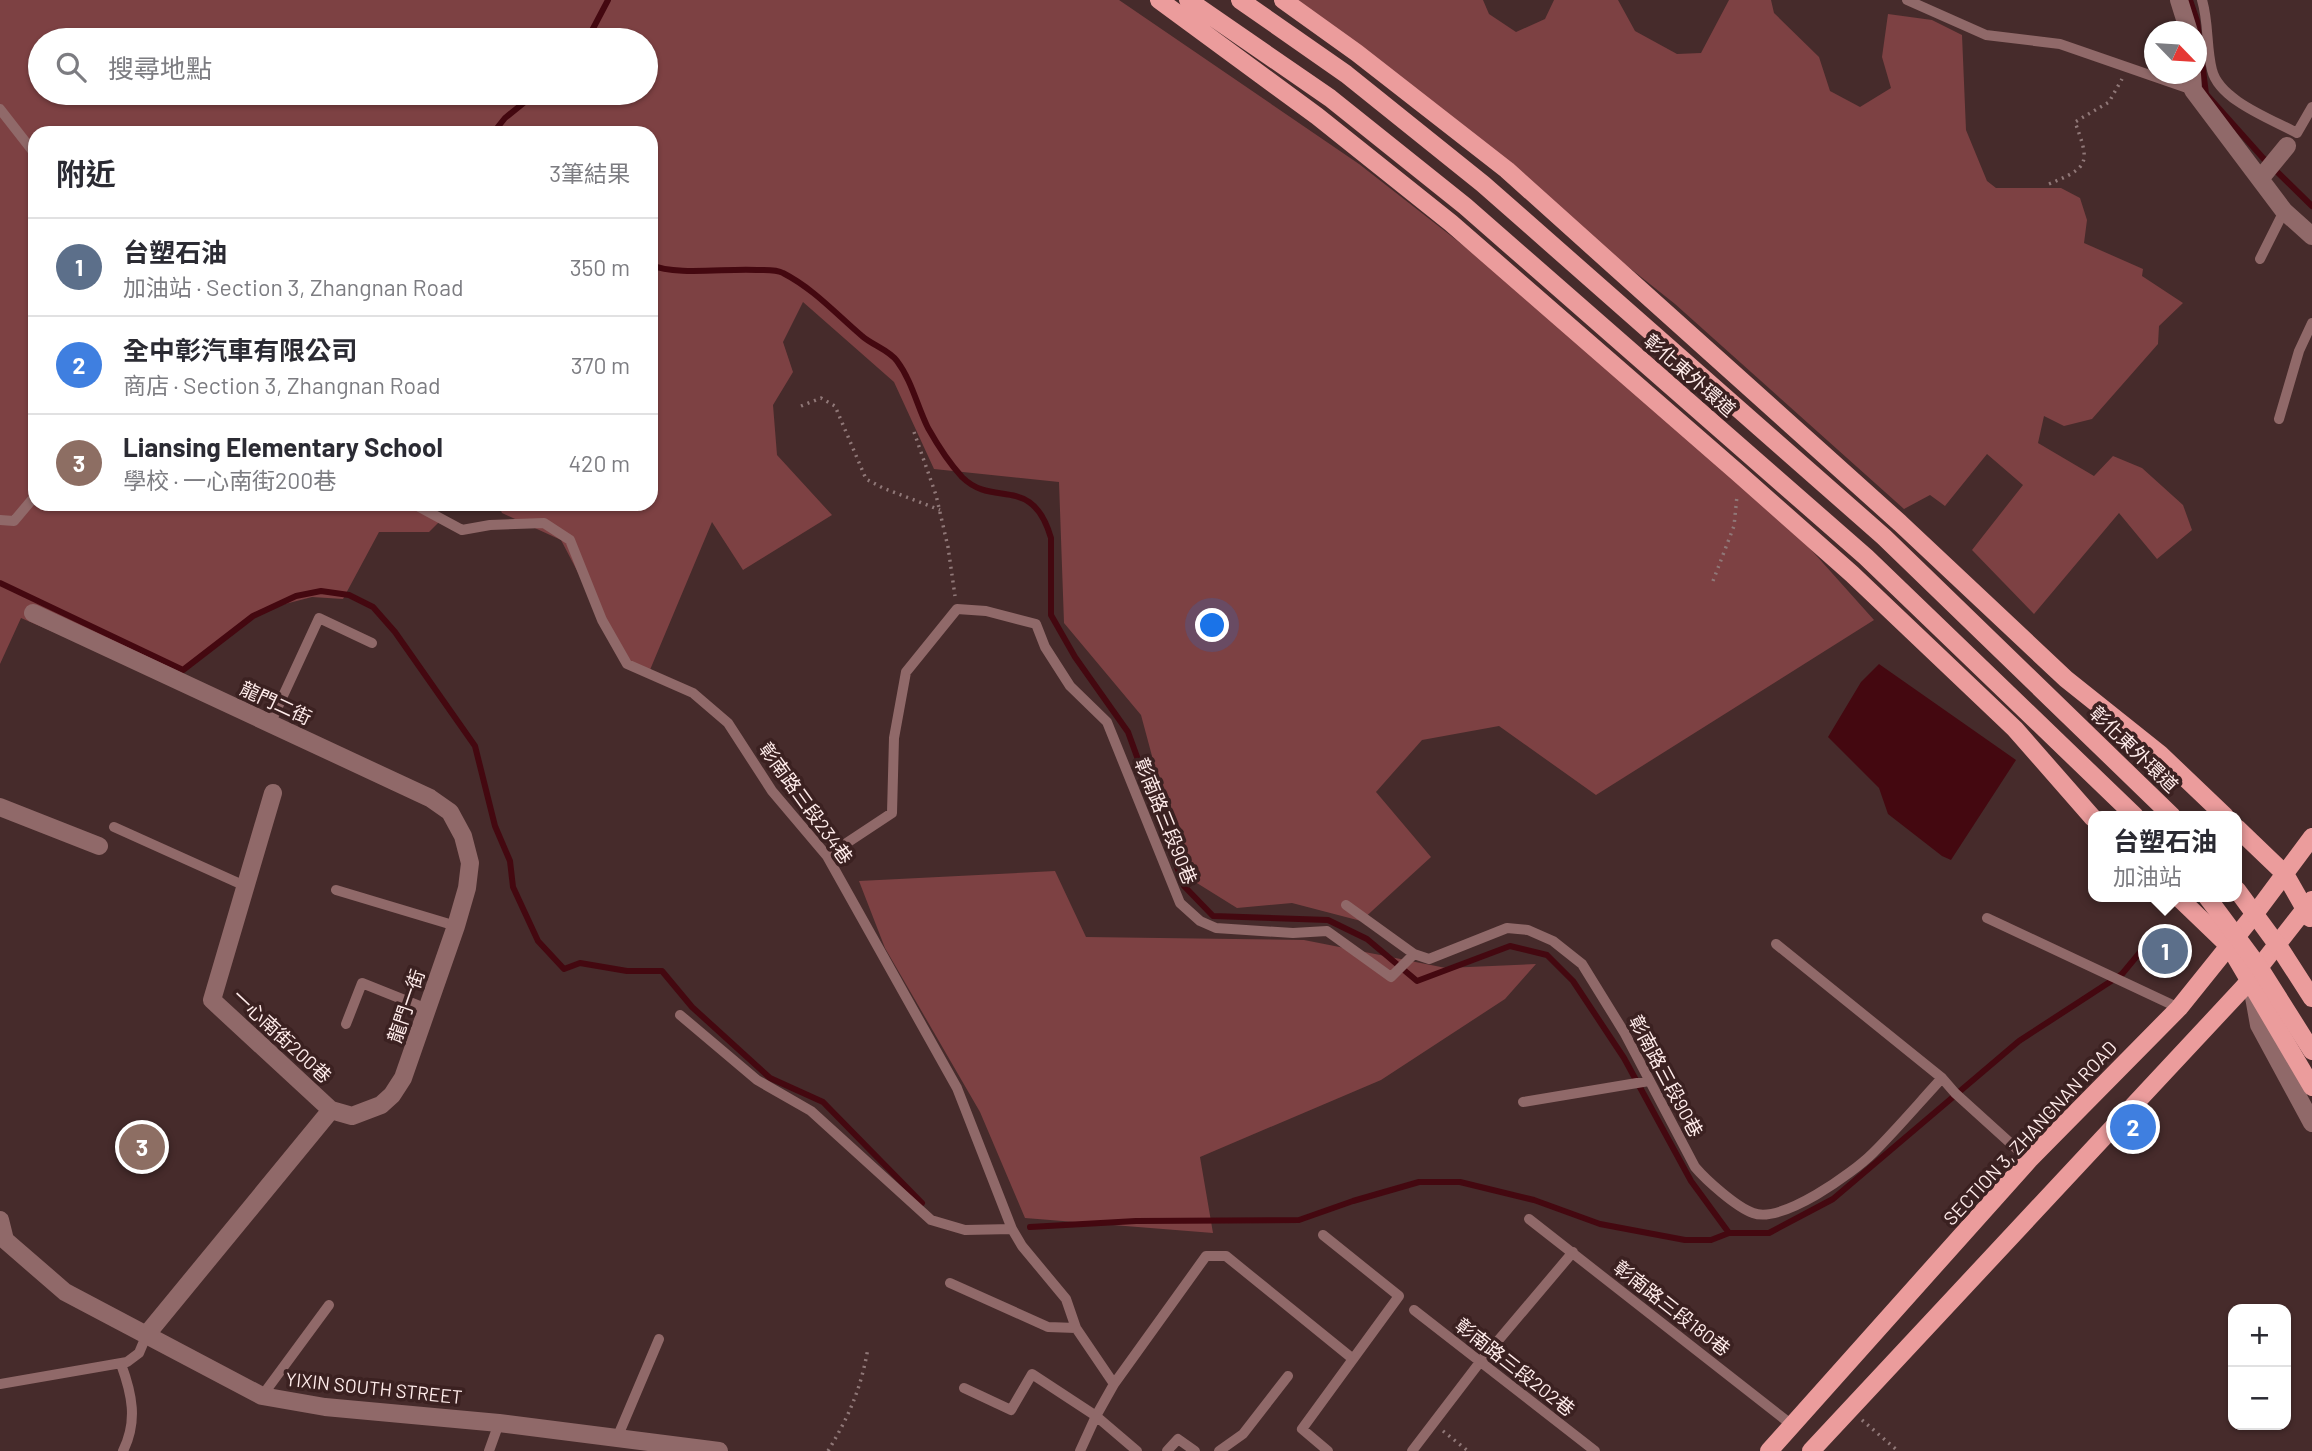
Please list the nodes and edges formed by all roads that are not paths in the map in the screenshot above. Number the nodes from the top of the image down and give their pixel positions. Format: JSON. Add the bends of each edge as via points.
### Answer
{"nodes":[{"id":1,"x":1158,"y":0,"type":"edge"},
{"id":2,"x":1240,"y":0,"type":"edge"},
{"id":3,"x":1283,"y":0,"type":"edge"},
{"id":4,"x":1907,"y":0,"type":"edge"},
{"id":5,"x":2179,"y":0,"type":"edge"},
{"id":6,"x":2202,"y":0,"type":"edge"},
{"id":7,"x":1190,"y":2,"type":"edge"},
{"id":8,"x":2186,"y":21,"type":"edge"},
{"id":9,"x":2144,"y":71,"type":"edge"},
{"id":10,"x":2194,"y":84,"type":"edge"},
{"id":11,"x":2312,"y":107,"type":"edge"},
{"id":12,"x":0,"y":109,"type":"edge"},
{"id":13,"x":2292,"y":139,"type":"junction"},
{"id":14,"x":28,"y":145,"type":"edge"},
{"id":15,"x":2260,"y":179,"type":"junction"},
{"id":16,"x":2284,"y":211,"type":"junction"},
{"id":17,"x":2312,"y":236,"type":"edge"},
{"id":18,"x":2260,"y":259,"type":"dead end"},
{"id":19,"x":2312,"y":323,"type":"edge"},
{"id":20,"x":2279,"y":419,"type":"dead end"},
{"id":21,"x":28,"y":504,"type":"edge"},
{"id":22,"x":427,"y":511,"type":"edge"},
{"id":23,"x":0,"y":520,"type":"edge"},
{"id":24,"x":33,"y":613,"type":"dead end"},
{"id":25,"x":372,"y":643,"type":"dead end"},
{"id":26,"x":270,"y":724,"type":"junction"},
{"id":27,"x":273,"y":793,"type":"dead end"},
{"id":28,"x":0,"y":807,"type":"edge"},
{"id":29,"x":2130,"y":811,"type":"edge"},
{"id":30,"x":2167,"y":811,"type":"edge"},
{"id":31,"x":2220,"y":811,"type":"edge"},
{"id":32,"x":2088,"y":812,"type":"edge"},
{"id":33,"x":114,"y":828,"type":"dead end"},
{"id":34,"x":2242,"y":833,"type":"edge"},
{"id":35,"x":2312,"y":837,"type":"edge"},
{"id":36,"x":99,"y":846,"type":"dead end"},
{"id":37,"x":827,"y":856,"type":"junction"},
{"id":38,"x":470,"y":863,"type":"joint"},
{"id":39,"x":2285,"y":874,"type":"junction"},
{"id":40,"x":246,"y":886,"type":"junction"},
{"id":41,"x":336,"y":890,"type":"dead end"},
{"id":42,"x":2242,"y":897,"type":"edge"},
{"id":43,"x":2183,"y":902,"type":"edge"},
{"id":44,"x":2211,"y":902,"type":"edge"},
{"id":45,"x":1346,"y":905,"type":"dead end"},
{"id":46,"x":2310,"y":912,"type":"edge"},
{"id":47,"x":1987,"y":918,"type":"dead end"},
{"id":48,"x":456,"y":926,"type":"junction"},
{"id":49,"x":1776,"y":944,"type":"dead end"},
{"id":50,"x":2229,"y":946,"type":"junction"},
{"id":51,"x":1414,"y":954,"type":"junction"},
{"id":52,"x":2250,"y":979,"type":"junction"},
{"id":53,"x":2312,"y":998,"type":"edge"},
{"id":54,"x":2179,"y":1008,"type":"junction"},
{"id":55,"x":427,"y":1009,"type":"junction"},
{"id":56,"x":680,"y":1015,"type":"dead end"},
{"id":57,"x":346,"y":1024,"type":"dead end"},
{"id":58,"x":2312,"y":1051,"type":"edge"},
{"id":59,"x":1942,"y":1078,"type":"junction"},
{"id":60,"x":1648,"y":1081,"type":"junction"},
{"id":61,"x":2312,"y":1087,"type":"edge"},
{"id":62,"x":1522,"y":1102,"type":"dead end"},
{"id":63,"x":331,"y":1110,"type":"junction"},
{"id":64,"x":2312,"y":1123,"type":"edge"},
{"id":65,"x":2029,"y":1160,"type":"junction"},
{"id":66,"x":1529,"y":1219,"type":"dead end"},
{"id":67,"x":0,"y":1220,"type":"edge"},
{"id":68,"x":1013,"y":1229,"type":"junction"},
{"id":69,"x":1323,"y":1236,"type":"dead end"},
{"id":70,"x":1573,"y":1252,"type":"junction"},
{"id":71,"x":950,"y":1283,"type":"dead end"},
{"id":72,"x":329,"y":1305,"type":"dead end"},
{"id":73,"x":1414,"y":1310,"type":"dead end"},
{"id":74,"x":1076,"y":1328,"type":"junction"},
{"id":75,"x":147,"y":1334,"type":"junction"},
{"id":76,"x":659,"y":1339,"type":"dead end"},
{"id":77,"x":1353,"y":1359,"type":"junction"},
{"id":78,"x":1480,"y":1362,"type":"junction"},
{"id":79,"x":121,"y":1364,"type":"junction"},
{"id":80,"x":1288,"y":1376,"type":"dead end"},
{"id":81,"x":0,"y":1384,"type":"edge"},
{"id":82,"x":1114,"y":1384,"type":"junction"},
{"id":83,"x":964,"y":1388,"type":"dead end"},
{"id":84,"x":262,"y":1396,"type":"junction"},
{"id":85,"x":1096,"y":1416,"type":"junction"},
{"id":86,"x":499,"y":1423,"type":"junction"},
{"id":87,"x":1792,"y":1425,"type":"junction"},
{"id":88,"x":617,"y":1438,"type":"junction"},
{"id":89,"x":123,"y":1451,"type":"edge"},
{"id":90,"x":489,"y":1451,"type":"edge"},
{"id":91,"x":719,"y":1451,"type":"edge"},
{"id":92,"x":1080,"y":1451,"type":"edge"},
{"id":93,"x":1137,"y":1451,"type":"edge"},
{"id":94,"x":1167,"y":1451,"type":"edge"},
{"id":95,"x":1195,"y":1451,"type":"edge"},
{"id":96,"x":1219,"y":1451,"type":"edge"},
{"id":97,"x":1328,"y":1451,"type":"edge"},
{"id":98,"x":1412,"y":1451,"type":"edge"},
{"id":99,"x":1595,"y":1451,"type":"edge"},
{"id":100,"x":1769,"y":1451,"type":"edge"},
{"id":101,"x":1811,"y":1451,"type":"edge"}],
"edges":[{"from":1,"to":32,"type":"main road","via":[[1451,223],[1738,472],[2037,752]]},
{"from":2,"to":30,"type":"main road","name":"彰化東外環道","via":[[1346,74],[1483,184],[1884,537]]},
{"from":3,"to":31,"type":"main road","via":[[1507,170],[2066,678],[2161,754]]},
{"from":4,"to":9,"type":"lane","via":[[1986,35],[2060,44]]},
{"from":5,"to":8,"type":"street"},
{"from":6,"to":13,"type":"lane","via":[[2212,72],[2232,99]]},
{"from":7,"to":29,"type":"main road","name":"彰化東外環道","via":[[1330,98],[1465,206],[1866,557]]},
{"from":10,"to":15,"type":"street"},
{"from":11,"to":13,"type":"lane"},
{"from":12,"to":14,"type":"lane"},
{"from":13,"to":15,"type":"street"},
{"from":15,"to":16,"type":"street"},
{"from":16,"to":17,"type":"street"},
{"from":16,"to":18,"type":"lane"},
{"from":19,"to":20,"type":"lane"},
{"from":21,"to":23,"type":"lane","via":[[14,521]]},
{"from":22,"to":37,"type":"lane","name":"彰南路三段234巷","via":[[462,530],[544,523],[570,540],[602,620],[627,664],[693,693],[728,723],[772,791]]},
{"from":24,"to":26,"type":"street","name":"龍門二街"},
{"from":25,"to":26,"type":"lane","via":[[319,618]]},
{"from":26,"to":38,"type":"street","name":"龍門二街","via":[[430,798],[450,812]]},
{"from":27,"to":40,"type":"street","name":"一心南街200巷"},
{"from":28,"to":36,"type":"street"},
{"from":33,"to":40,"type":"lane"},
{"from":34,"to":39,"type":"main road"},
{"from":35,"to":39,"type":"main road","name":"SECTION 3, ZHANGNAN ROAD"},
{"from":37,"to":51,"type":"lane","name":"彰南路三段90巷","via":[[892,813],[894,738],[906,673],[957,608],[986,611],[1036,624],[1070,686],[1107,722],[1180,903],[1200,921],[1216,928],[1327,931],[1391,977]]},
{"from":37,"to":68,"type":"lane","name":"彰南路三段234巷","via":[[957,1088]]},
{"from":38,"to":48,"type":"street","name":"龍門一街"},
{"from":39,"to":46,"type":"main road"},
{"from":39,"to":50,"type":"main road","name":"SECTION 3, ZHANGNAN ROAD"},
{"from":40,"to":63,"type":"street","name":"一心南街200巷","via":[[212,1000]]},
{"from":41,"to":48,"type":"lane"},
{"from":42,"to":53,"type":"main road","bridge":true},
{"from":43,"to":50,"type":"main road"},
{"from":44,"to":58,"type":"main road","bridge":true},
{"from":45,"to":51,"type":"lane"},
{"from":46,"to":52,"type":"main road"},
{"from":47,"to":54,"type":"lane"},
{"from":48,"to":55,"type":"street","name":"龍門一街"},
{"from":49,"to":59,"type":"lane"},
{"from":50,"to":52,"type":"main road"},
{"from":50,"to":54,"type":"main road","name":"SECTION 3, ZHANGNAN ROAD"},
{"from":51,"to":60,"type":"lane","name":"彰南路三段90巷","via":[[1429,958],[1507,928],[1528,930],[1553,941],[1582,964]]},
{"from":52,"to":61,"type":"main road"},
{"from":52,"to":64,"type":"street","via":[[2259,1025]]},
{"from":52,"to":101,"type":"main road"},
{"from":54,"to":65,"type":"main road","name":"SECTION 3, ZHANGNAN ROAD"},
{"from":55,"to":57,"type":"lane","via":[[362,984]]},
{"from":55,"to":63,"type":"street","name":"龍門一街","via":[[403,1078],[392,1095],[381,1105],[352,1116]]},
{"from":56,"to":68,"type":"lane","via":[[757,1080],[811,1111],[931,1220],[965,1230]]},
{"from":59,"to":60,"type":"lane","name":"彰南路三段90巷","via":[[1871,1155],[1816,1196],[1779,1213],[1754,1214],[1711,1185],[1695,1167]]},
{"from":59,"to":65,"type":"lane"},
{"from":60,"to":62,"type":"lane"},
{"from":63,"to":75,"type":"street","name":"一心南街200巷"},
{"from":65,"to":87,"type":"main road","name":"SECTION 3, ZHANGNAN ROAD"},
{"from":66,"to":70,"type":"lane","name":"彰南路三段180巷"},
{"from":67,"to":75,"type":"street","name":"YIXIN SOUTH STREET","via":[[5,1240],[65,1292]]},
{"from":68,"to":74,"type":"lane","name":"彰南路三段234巷","via":[[1066,1299]]},
{"from":69,"to":77,"type":"lane","via":[[1399,1296]]},
{"from":70,"to":78,"type":"lane"},
{"from":70,"to":87,"type":"lane","name":"彰南路三段180巷"},
{"from":71,"to":74,"type":"lane","via":[[1048,1327]]},
{"from":72,"to":84,"type":"lane"},
{"from":73,"to":78,"type":"lane","name":"彰南路三段202巷"},
{"from":74,"to":82,"type":"lane","name":"彰南路三段234巷"},
{"from":75,"to":79,"type":"lane","via":[[139,1353]]},
{"from":75,"to":84,"type":"street","name":"YIXIN SOUTH STREET"},
{"from":76,"to":88,"type":"lane"},
{"from":77,"to":82,"type":"lane","via":[[1226,1256],[1206,1256]]},
{"from":77,"to":97,"type":"lane","via":[[1302,1429]]},
{"from":78,"to":98,"type":"lane"},
{"from":78,"to":99,"type":"lane","name":"彰南路三段202巷"},
{"from":79,"to":81,"type":"lane"},
{"from":79,"to":89,"type":"lane","via":[[133,1402],[132,1425]]},
{"from":80,"to":96,"type":"lane","via":[[1243,1434]]},
{"from":82,"to":85,"type":"lane"},
{"from":83,"to":85,"type":"lane","via":[[1012,1410],[1032,1374]]},
{"from":84,"to":86,"type":"street","name":"YIXIN SOUTH STREET","via":[[325,1407]]},
{"from":85,"to":92,"type":"lane"},
{"from":85,"to":93,"type":"lane"},
{"from":86,"to":88,"type":"street","name":"YIXIN SOUTH STREET"},
{"from":86,"to":90,"type":"lane"},
{"from":87,"to":100,"type":"main road","name":"SECTION 3, ZHANGNAN ROAD"},
{"from":88,"to":91,"type":"street","name":"YIXIN SOUTH STREET"},
{"from":94,"to":95,"type":"lane","via":[[1178,1439]]}]}
